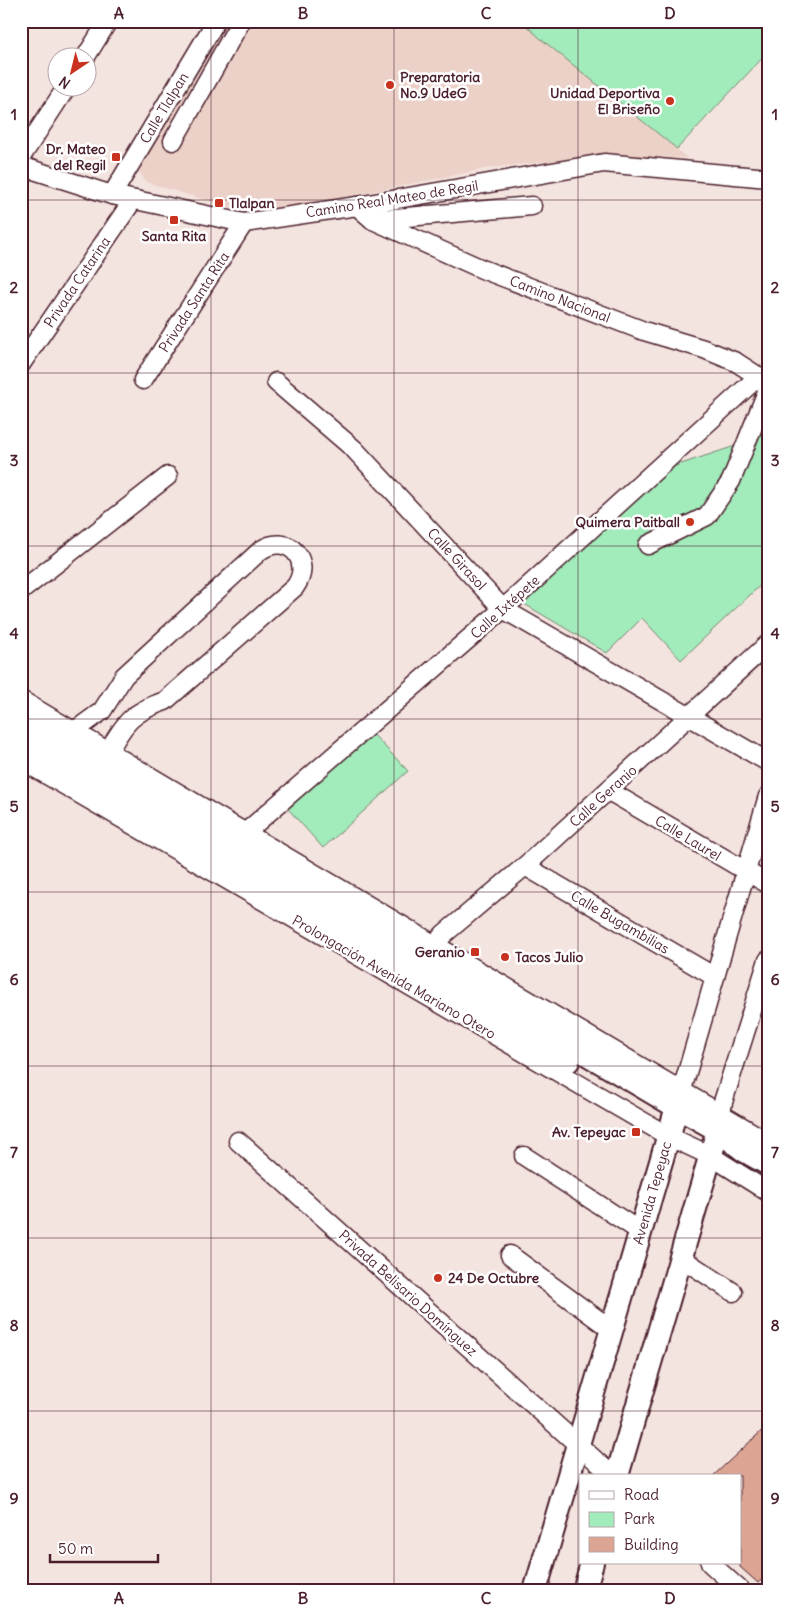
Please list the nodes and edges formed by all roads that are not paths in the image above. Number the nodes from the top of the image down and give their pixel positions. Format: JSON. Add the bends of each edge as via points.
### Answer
{"nodes":[{"id":1,"x":108,"y":21,"type":"edge"},
{"id":2,"x":216,"y":21,"type":"edge"},
{"id":3,"x":241,"y":21,"type":"edge"},
{"id":4,"x":91,"y":48,"type":"edge"},
{"id":5,"x":59,"y":98,"type":"edge"},
{"id":6,"x":173,"y":141,"type":"dead end"},
{"id":7,"x":21,"y":157,"type":"edge"},
{"id":8,"x":21,"y":166,"type":"edge"},
{"id":9,"x":768,"y":178,"type":"edge"},
{"id":10,"x":112,"y":195,"type":"junction"},
{"id":11,"x":133,"y":200,"type":"junction"},
{"id":12,"x":356,"y":206,"type":"junction"},
{"id":13,"x":532,"y":206,"type":"dead end"},
{"id":14,"x":373,"y":220,"type":"junction"},
{"id":15,"x":244,"y":223,"type":"junction"},
{"id":16,"x":21,"y":364,"type":"edge"},
{"id":17,"x":143,"y":380,"type":"dead end"},
{"id":18,"x":276,"y":382,"type":"dead end"},
{"id":19,"x":765,"y":383,"type":"edge"},
{"id":20,"x":168,"y":476,"type":"dead end"},
{"id":21,"x":648,"y":546,"type":"dead end"},
{"id":22,"x":21,"y":591,"type":"edge"},
{"id":23,"x":504,"y":609,"type":"junction"},
{"id":24,"x":768,"y":644,"type":"edge"},
{"id":25,"x":21,"y":700,"type":"edge"},
{"id":26,"x":689,"y":716,"type":"junction"},
{"id":27,"x":21,"y":721,"type":"edge"},
{"id":28,"x":73,"y":730,"type":"junction"},
{"id":29,"x":21,"y":741,"type":"edge"},
{"id":30,"x":108,"y":752,"type":"junction"},
{"id":31,"x":21,"y":760,"type":"edge"},
{"id":32,"x":768,"y":762,"type":"edge"},
{"id":33,"x":609,"y":791,"type":"junction"},
{"id":34,"x":82,"y":796,"type":"junction"},
{"id":35,"x":768,"y":796,"type":"edge"},
{"id":36,"x":136,"y":798,"type":"junction"},
{"id":37,"x":246,"y":832,"type":"junction"},
{"id":38,"x":525,"y":866,"type":"junction"},
{"id":39,"x":746,"y":871,"type":"junction"},
{"id":40,"x":768,"y":884,"type":"edge"},
{"id":41,"x":434,"y":944,"type":"junction"},
{"id":42,"x":768,"y":960,"type":"edge"},
{"id":43,"x":715,"y":977,"type":"junction"},
{"id":44,"x":762,"y":1002,"type":"edge"},
{"id":45,"x":675,"y":1114,"type":"junction"},
{"id":46,"x":716,"y":1136,"type":"junction"},
{"id":47,"x":238,"y":1141,"type":"dead end"},
{"id":48,"x":768,"y":1142,"type":"edge"},
{"id":49,"x":524,"y":1156,"type":"dead end"},
{"id":50,"x":768,"y":1164,"type":"edge"},
{"id":51,"x":768,"y":1192,"type":"edge"},
{"id":52,"x":641,"y":1232,"type":"junction"},
{"id":53,"x":510,"y":1255,"type":"dead end"},
{"id":54,"x":681,"y":1258,"type":"junction"},
{"id":55,"x":733,"y":1292,"type":"dead end"},
{"id":56,"x":612,"y":1330,"type":"junction"},
{"id":57,"x":579,"y":1445,"type":"junction"},
{"id":58,"x":611,"y":1474,"type":"edge"},
{"id":59,"x":618,"y":1474,"type":"edge"},
{"id":60,"x":592,"y":1564,"type":"edge"},
{"id":61,"x":711,"y":1564,"type":"edge"},
{"id":62,"x":535,"y":1591,"type":"edge"},
{"id":63,"x":584,"y":1591,"type":"edge"},
{"id":64,"x":740,"y":1591,"type":"edge"}],
"edges":[{"from":1,"to":4,"type":"street"},
{"from":2,"to":10,"type":"street","name":"Calle Tlalpan"},
{"from":3,"to":6,"type":"street"},
{"from":5,"to":7,"type":"street"},
{"from":8,"to":10,"type":"street","name":"Camino Real Mateo de Regil"},
{"from":9,"to":12,"type":"street","name":"Camino Real Mateo de Regil","via":[[604,164]]},
{"from":10,"to":11,"type":"street","name":"Camino Real Mateo de Regil"},
{"from":11,"to":15,"type":"street","name":"Camino Real Mateo de Regil"},
{"from":11,"to":16,"type":"street","name":"Privada Catarina"},
{"from":12,"to":14,"type":"street","name":"Camino Nacional"},
{"from":12,"to":15,"type":"street","name":"Camino Real Mateo de Regil"},
{"from":13,"to":14,"type":"street"},
{"from":14,"to":19,"type":"street","name":"Camino Nacional","via":[[482,269],[644,331],[736,362]]},
{"from":15,"to":17,"type":"street","name":"Privada Santa Rita"},
{"from":18,"to":23,"type":"street","name":"Calle Girasol","via":[[354,449]]},
{"from":19,"to":21,"type":"street","via":[[731,481],[707,516]]},
{"from":19,"to":23,"type":"street","name":"Calle Ixtépete"},
{"from":20,"to":22,"type":"street"},
{"from":23,"to":26,"type":"street","name":"Calle Girasol"},
{"from":23,"to":37,"type":"street","name":"Calle Ixtépete"},
{"from":24,"to":26,"type":"street","name":"Calle Geranio"},
{"from":25,"to":28,"type":"street","name":"Prolongación Avenida Mariano Otero"},
{"from":26,"to":32,"type":"street","name":"Calle Girasol"},
{"from":26,"to":33,"type":"street","name":"Calle Geranio"},
{"from":27,"to":36,"type":"main road","name":"Prolongación Avenida Mariano Otero"},
{"from":28,"to":30,"type":"street","name":"Prolongación Avenida Mariano Otero"},
{"from":28,"to":30,"type":"street","via":[[102,711],[124,676],[261,550],[280,544],[292,549],[302,567],[295,587],[165,700],[131,717]]},
{"from":29,"to":36,"type":"main road","name":"Prolongación Avenida Mariano Otero"},
{"from":30,"to":36,"type":"main road"},
{"from":30,"to":37,"type":"street","name":"Prolongación Avenida Mariano Otero"},
{"from":31,"to":34,"type":"street","name":"Prolongación Avenida Mariano Otero"},
{"from":33,"to":38,"type":"street","name":"Calle Geranio"},
{"from":33,"to":39,"type":"street","name":"Calle Laurel"},
{"from":34,"to":36,"type":"main road"},
{"from":34,"to":45,"type":"street","name":"Prolongación Avenida Mariano Otero"},
{"from":35,"to":39,"type":"street","name":"Avenida Tepeyac"},
{"from":36,"to":45,"type":"main road","name":"Prolongación Avenida Mariano Otero"},
{"from":37,"to":41,"type":"street","name":"Prolongación Avenida Mariano Otero"},
{"from":38,"to":41,"type":"street","name":"Calle Geranio"},
{"from":38,"to":43,"type":"street","name":"Calle Bugambilias"},
{"from":39,"to":40,"type":"street","name":"Calle Laurel"},
{"from":39,"to":43,"type":"street","name":"Avenida Tepeyac"},
{"from":41,"to":45,"type":"street","name":"Prolongación Avenida Mariano Otero"},
{"from":42,"to":44,"type":"street"},
{"from":43,"to":45,"type":"street","name":"Avenida Tepeyac"},
{"from":44,"to":46,"type":"street"},
{"from":45,"to":46,"type":"main road","name":"Prolongación Avenida Mariano Otero"},
{"from":45,"to":46,"type":"street","name":"Prolongación Avenida Mariano Otero"},
{"from":45,"to":52,"type":"main road","name":"Avenida Tepeyac"},
{"from":46,"to":48,"type":"street"},
{"from":46,"to":50,"type":"main road","name":"Prolongación Avenida Mariano Otero"},
{"from":46,"to":51,"type":"street","name":"Prolongación Avenida Mariano Otero"},
{"from":46,"to":54,"type":"main road"},
{"from":47,"to":57,"type":"street","name":"Privada Belisario Domínguez"},
{"from":49,"to":52,"type":"street"},
{"from":52,"to":56,"type":"main road","name":"Avenida Tepeyac"},
{"from":53,"to":56,"type":"street"},
{"from":54,"to":55,"type":"street"},
{"from":54,"to":59,"type":"main road"},
{"from":56,"to":57,"type":"main road","name":"Avenida Tepeyac"},
{"from":57,"to":58,"type":"street","name":"Privada Belisario Domínguez"},
{"from":57,"to":62,"type":"main road","name":"Avenida Tepeyac"},
{"from":60,"to":63,"type":"main road"},
{"from":61,"to":64,"type":"street"}]}
